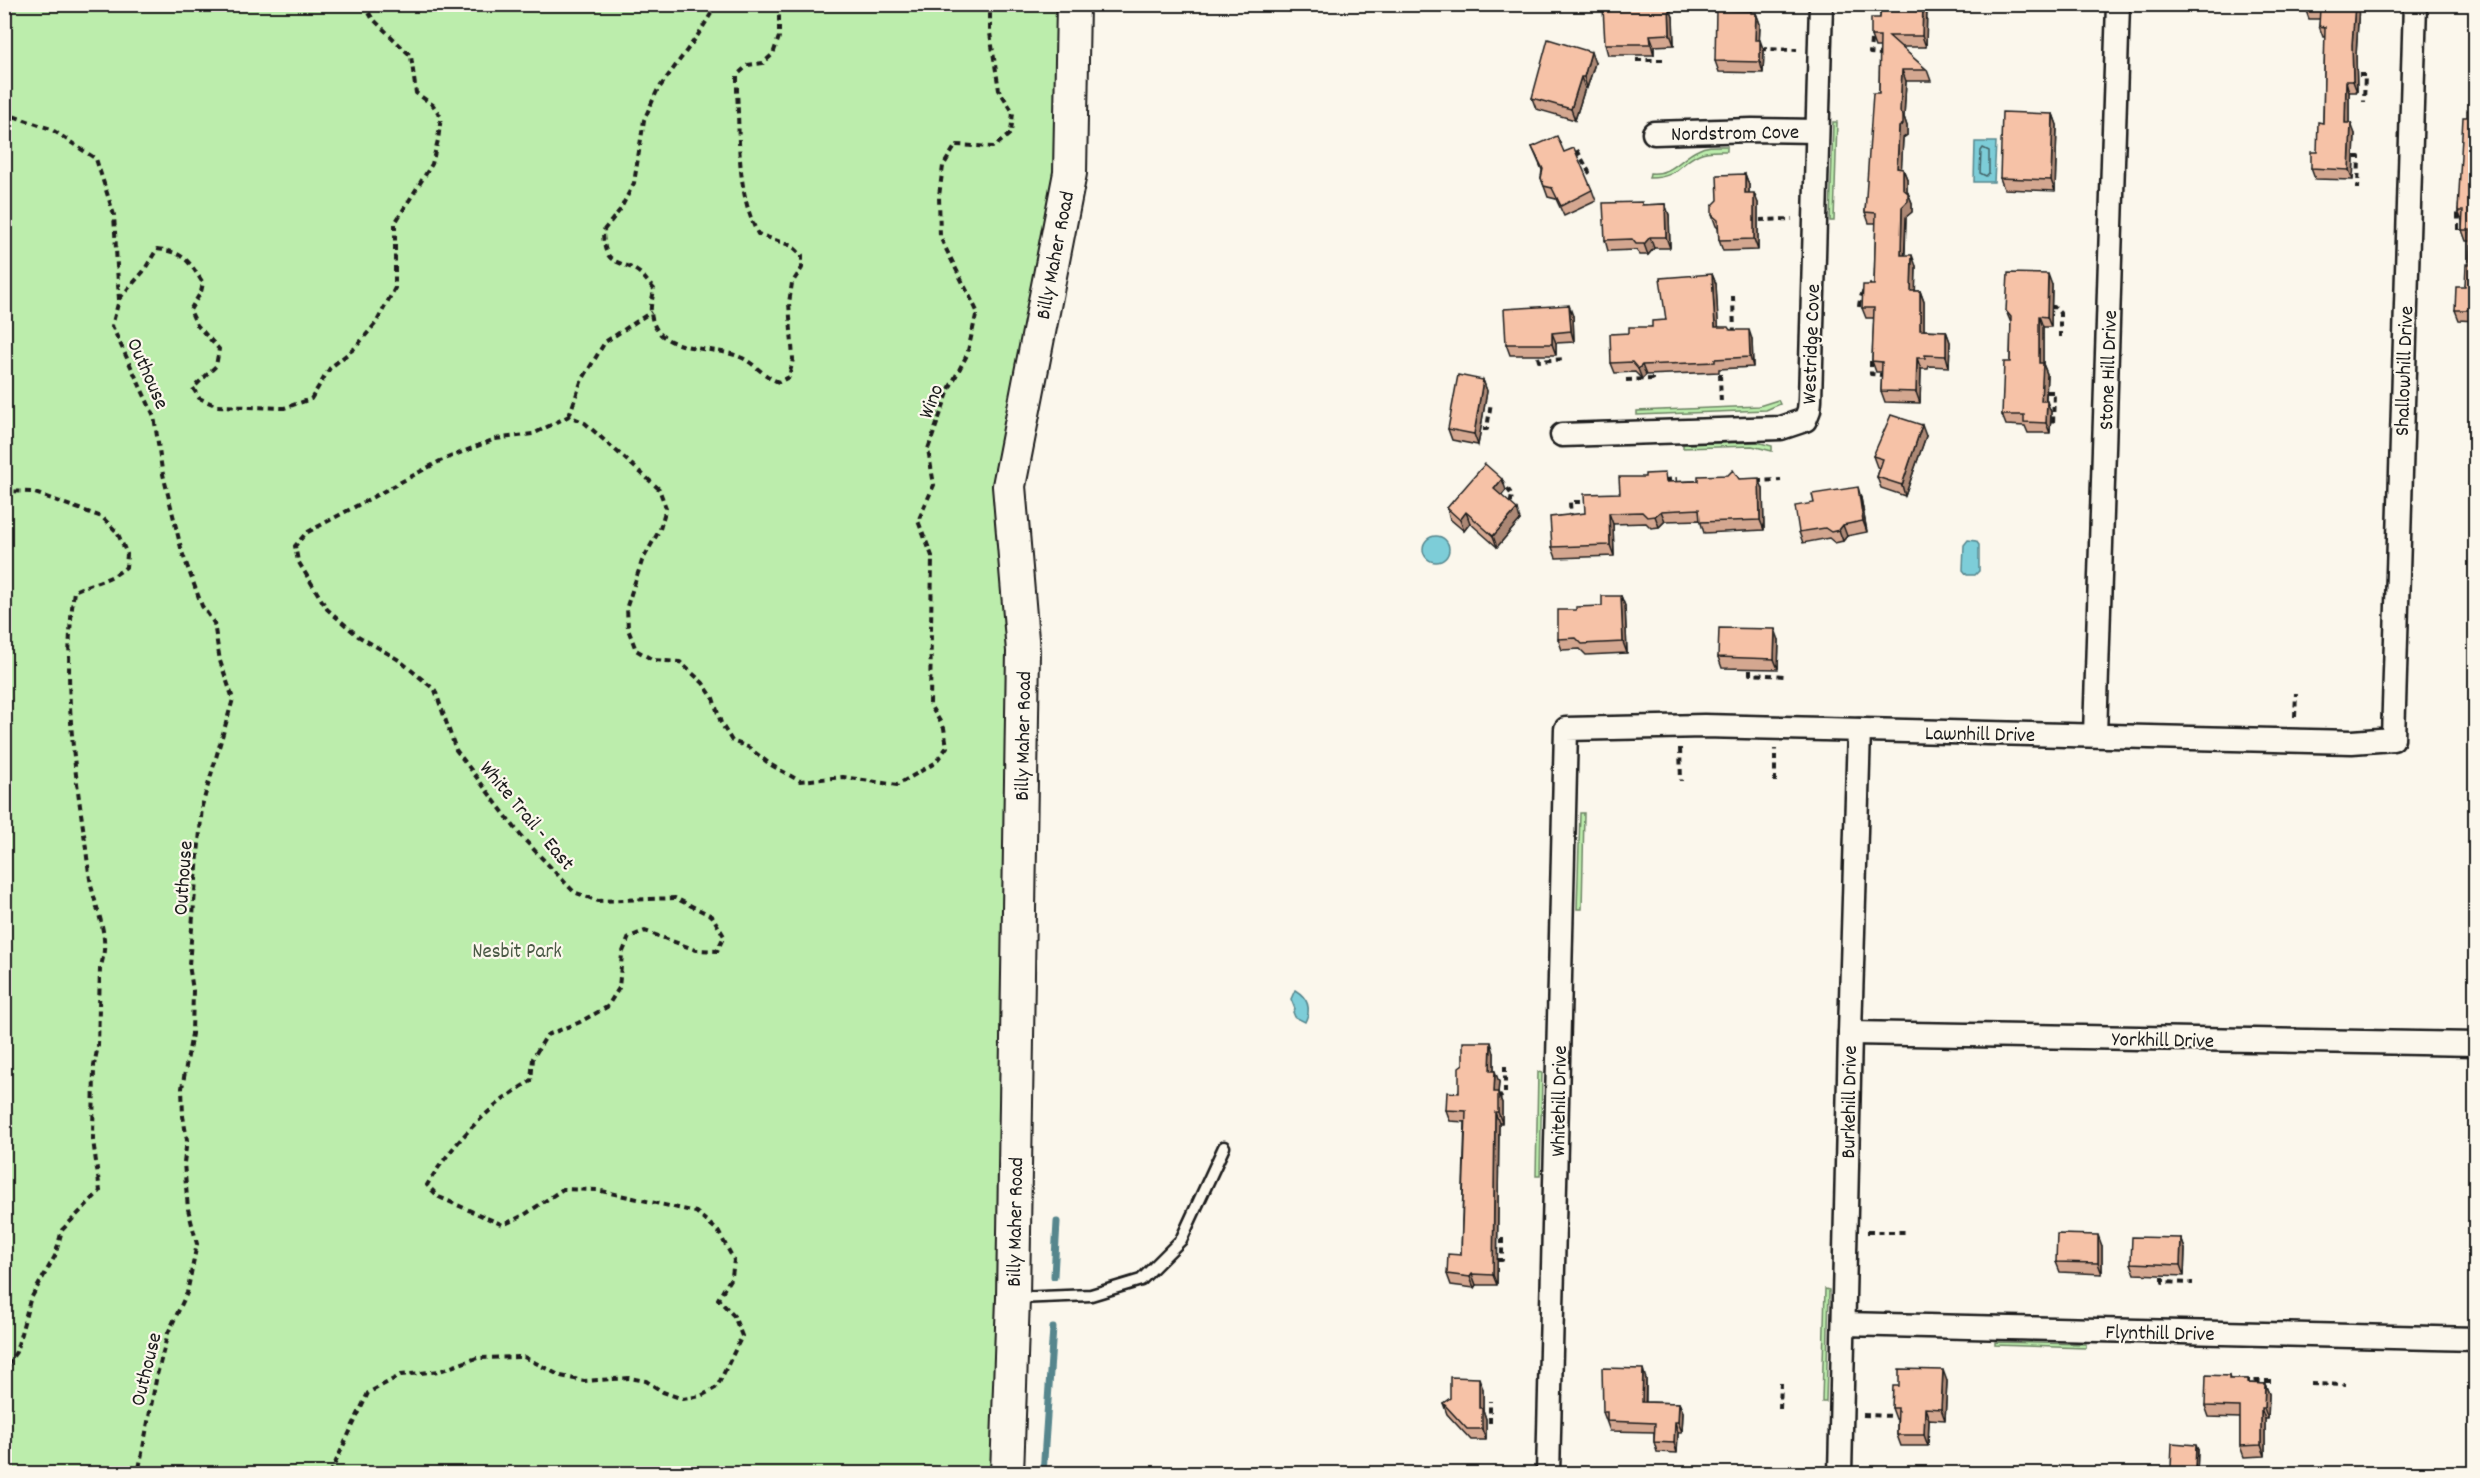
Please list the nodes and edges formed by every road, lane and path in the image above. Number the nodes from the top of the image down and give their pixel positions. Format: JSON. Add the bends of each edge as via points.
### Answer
{"nodes":[{"id":1,"x":364,"y":4,"type":"edge"},
{"id":2,"x":717,"y":4,"type":"edge"},
{"id":3,"x":779,"y":4,"type":"edge"},
{"id":4,"x":990,"y":4,"type":"edge"},
{"id":5,"x":1073,"y":4,"type":"edge"},
{"id":6,"x":1821,"y":4,"type":"edge"},
{"id":7,"x":2118,"y":4,"type":"edge"},
{"id":8,"x":2415,"y":4,"type":"edge"},
{"id":9,"x":1871,"y":40,"type":"edge"},
{"id":10,"x":1757,"y":48,"type":"edge"},
{"id":11,"x":1797,"y":50,"type":"dead end"},
{"id":12,"x":1882,"y":54,"type":"edge"},
{"id":13,"x":1636,"y":60,"type":"dead end"},
{"id":14,"x":1664,"y":60,"type":"dead end"},
{"id":15,"x":2359,"y":75,"type":"dead end"},
{"id":16,"x":2364,"y":102,"type":"dead end"},
{"id":17,"x":4,"y":113,"type":"edge"},
{"id":18,"x":1817,"y":131,"type":"junction"},
{"id":19,"x":1654,"y":133,"type":"dead end"},
{"id":20,"x":1577,"y":150,"type":"edge"},
{"id":21,"x":2355,"y":157,"type":"dead end"},
{"id":22,"x":1586,"y":174,"type":"edge"},
{"id":23,"x":2358,"y":189,"type":"dead end"},
{"id":24,"x":2459,"y":202,"type":"edge"},
{"id":25,"x":1792,"y":219,"type":"dead end"},
{"id":26,"x":1760,"y":220,"type":"dead end"},
{"id":27,"x":2458,"y":230,"type":"dead end"},
{"id":28,"x":1879,"y":282,"type":"edge"},
{"id":29,"x":1733,"y":296,"type":"dead end"},
{"id":30,"x":119,"y":300,"type":"junction"},
{"id":31,"x":1859,"y":307,"type":"dead end"},
{"id":32,"x":2050,"y":307,"type":"edge"},
{"id":33,"x":651,"y":312,"type":"junction"},
{"id":34,"x":1734,"y":335,"type":"edge"},
{"id":35,"x":2060,"y":337,"type":"dead end"},
{"id":36,"x":1539,"y":357,"type":"edge"},
{"id":37,"x":1565,"y":359,"type":"dead end"},
{"id":38,"x":1871,"y":361,"type":"edge"},
{"id":39,"x":1652,"y":374,"type":"edge"},
{"id":40,"x":1720,"y":374,"type":"dead end"},
{"id":41,"x":1883,"y":375,"type":"edge"},
{"id":42,"x":1626,"y":380,"type":"dead end"},
{"id":43,"x":2047,"y":392,"type":"dead end"},
{"id":44,"x":1491,"y":402,"type":"dead end"},
{"id":45,"x":1721,"y":405,"type":"dead end"},
{"id":46,"x":569,"y":416,"type":"junction"},
{"id":47,"x":2053,"y":424,"type":"dead end"},
{"id":48,"x":1483,"y":429,"type":"dead end"},
{"id":49,"x":1562,"y":435,"type":"dead end"},
{"id":50,"x":1499,"y":477,"type":"edge"},
{"id":51,"x":1677,"y":479,"type":"edge"},
{"id":52,"x":1661,"y":480,"type":"edge"},
{"id":53,"x":1781,"y":480,"type":"dead end"},
{"id":54,"x":1748,"y":481,"type":"edge"},
{"id":55,"x":4,"y":491,"type":"edge"},
{"id":56,"x":1590,"y":502,"type":"edge"},
{"id":57,"x":1508,"y":510,"type":"edge"},
{"id":58,"x":1571,"y":523,"type":"edge"},
{"id":59,"x":1750,"y":670,"type":"edge"},
{"id":60,"x":1784,"y":676,"type":"dead end"},
{"id":61,"x":2296,"y":693,"type":"dead end"},
{"id":62,"x":2295,"y":717,"type":"dead end"},
{"id":63,"x":1566,"y":729,"type":"joint"},
{"id":64,"x":1859,"y":730,"type":"junction"},
{"id":65,"x":2095,"y":735,"type":"junction"},
{"id":66,"x":2393,"y":738,"type":"joint"},
{"id":67,"x":1680,"y":748,"type":"dead end"},
{"id":68,"x":1775,"y":749,"type":"dead end"},
{"id":69,"x":1681,"y":781,"type":"dead end"},
{"id":70,"x":1775,"y":782,"type":"dead end"},
{"id":71,"x":1850,"y":1033,"type":"junction"},
{"id":72,"x":2475,"y":1044,"type":"edge"},
{"id":73,"x":1505,"y":1063,"type":"dead end"},
{"id":74,"x":1497,"y":1099,"type":"edge"},
{"id":75,"x":1224,"y":1147,"type":"dead end"},
{"id":76,"x":1867,"y":1232,"type":"dead end"},
{"id":77,"x":1906,"y":1232,"type":"dead end"},
{"id":78,"x":1502,"y":1234,"type":"dead end"},
{"id":79,"x":1497,"y":1260,"type":"dead end"},
{"id":80,"x":2163,"y":1277,"type":"edge"},
{"id":81,"x":2193,"y":1282,"type":"dead end"},
{"id":82,"x":1013,"y":1298,"type":"junction"},
{"id":83,"x":1844,"y":1324,"type":"junction"},
{"id":84,"x":2475,"y":1339,"type":"edge"},
{"id":85,"x":4,"y":1378,"type":"edge"},
{"id":86,"x":2274,"y":1382,"type":"dead end"},
{"id":87,"x":1780,"y":1383,"type":"dead end"},
{"id":88,"x":2311,"y":1384,"type":"dead end"},
{"id":89,"x":2345,"y":1385,"type":"dead end"},
{"id":90,"x":2241,"y":1388,"type":"edge"},
{"id":91,"x":1490,"y":1401,"type":"dead end"},
{"id":92,"x":1780,"y":1409,"type":"dead end"},
{"id":93,"x":1863,"y":1415,"type":"dead end"},
{"id":94,"x":1894,"y":1416,"type":"edge"},
{"id":95,"x":1490,"y":1423,"type":"dead end"},
{"id":96,"x":138,"y":1473,"type":"edge"},
{"id":97,"x":330,"y":1473,"type":"edge"},
{"id":98,"x":1007,"y":1473,"type":"edge"},
{"id":99,"x":1548,"y":1473,"type":"edge"},
{"id":100,"x":1840,"y":1473,"type":"edge"}],
"edges":[{"from":1,"to":30,"type":"path","via":[[372,18],[411,56],[416,93],[433,105],[441,117],[432,164],[395,223],[395,288],[376,323],[355,348],[330,368],[311,399],[284,408],[217,406],[199,398],[193,388],[216,366],[219,349],[197,326],[190,310],[202,283],[190,262],[174,251],[157,249]]},
{"from":2,"to":33,"type":"path","via":[[657,91],[644,120],[634,183],[603,231],[603,248],[615,262],[640,273],[654,290]]},
{"from":3,"to":33,"type":"path","via":[[779,37],[773,54],[763,63],[748,65],[737,75],[737,91],[743,191],[749,217],[758,234],[792,246],[802,255],[802,268],[792,283],[789,303],[793,358],[789,377],[779,382],[767,378],[741,357],[668,340]]},
{"from":4,"to":46,"type":"path","name":"Wino","via":[[990,33],[999,90],[1013,112],[1011,133],[994,147],[956,145],[943,166],[939,196],[940,237],[977,311],[968,355],[950,387],[928,449],[934,485],[918,521],[932,556],[930,705],[944,728],[947,747],[935,763],[897,785],[843,777],[800,781],[732,741],[713,698],[680,662],[653,660],[636,650],[628,629],[627,606],[666,508],[659,489],[585,423]]},
{"from":5,"to":82,"type":"main road","name":"Billy Maher Road","via":[[1070,172],[1009,486],[1023,651]]},
{"from":6,"to":18,"type":"street"},
{"from":7,"to":65,"type":"street","name":"Stone Hill Drive"},
{"from":8,"to":66,"type":"street","name":"Shallowhill Drive"},
{"from":9,"to":12,"type":"path","via":[[1870,53]]},
{"from":10,"to":11,"type":"path"},
{"from":13,"to":14,"type":"path"},
{"from":15,"to":16,"type":"path","via":[[2365,75]]},
{"from":17,"to":30,"type":"path","via":[[51,129],[96,159],[114,215]]},
{"from":18,"to":19,"type":"street","name":"Nordstrom Cove"},
{"from":18,"to":49,"type":"street","name":"Westridge Cove","via":[[1810,400],[1805,420],[1781,428]]},
{"from":20,"to":22,"type":"path","via":[[1589,172]]},
{"from":21,"to":23,"type":"path","via":[[2359,157]]},
{"from":24,"to":27,"type":"path"},
{"from":25,"to":26,"type":"path"},
{"from":28,"to":31,"type":"path","via":[[1866,287]]},
{"from":29,"to":34,"type":"path"},
{"from":30,"to":96,"type":"path","name":"Outhouse","via":[[112,326],[154,416],[160,461],[182,552],[202,606],[214,623],[220,661],[233,699],[202,806],[189,965],[192,1034],[182,1088],[187,1140],[184,1163],[188,1209],[197,1244],[187,1293],[168,1333],[157,1375]]},
{"from":32,"to":35,"type":"path","via":[[2060,313]]},
{"from":33,"to":46,"type":"path","via":[[605,342],[581,382]]},
{"from":36,"to":37,"type":"path","via":[[1539,361]]},
{"from":38,"to":41,"type":"path","via":[[1871,374]]},
{"from":39,"to":42,"type":"path","via":[[1652,379]]},
{"from":40,"to":45,"type":"path"},
{"from":43,"to":47,"type":"path","via":[[2054,392]]},
{"from":44,"to":48,"type":"path"},
{"from":46,"to":97,"type":"path","name":"White Trail - East","via":[[534,434],[495,440],[440,461],[306,533],[295,546],[298,561],[327,609],[357,636],[399,660],[435,690],[456,750],[521,836],[574,892],[598,901],[675,898],[712,916],[724,936],[717,951],[696,950],[645,931],[629,937],[622,954],[618,988],[607,1006],[547,1035],[534,1058],[531,1081],[505,1095],[443,1159],[427,1185],[439,1197],[503,1225],[563,1189],[597,1190],[696,1212],[718,1232],[734,1260],[732,1276],[718,1299],[734,1316],[742,1336],[717,1387],[683,1399],[629,1377],[584,1381],[561,1376],[524,1357],[477,1358],[440,1371],[401,1375],[368,1393]]},
{"from":50,"to":57,"type":"path","via":[[1512,495]]},
{"from":51,"to":52,"type":"path"},
{"from":53,"to":54,"type":"path"},
{"from":55,"to":85,"type":"path","via":[[32,492],[102,517],[117,532],[127,554],[126,567],[114,578],[74,591],[68,667],[84,835],[93,892],[104,927],[94,1065],[93,1140],[100,1191],[62,1230],[55,1256],[30,1300],[16,1352]]},
{"from":56,"to":58,"type":"path","via":[[1570,502]]},
{"from":59,"to":60,"type":"path","via":[[1750,674]]},
{"from":61,"to":62,"type":"path"},
{"from":63,"to":64,"type":"street","name":"Lawnhill Drive","via":[[1704,726]]},
{"from":63,"to":99,"type":"street","name":"Whitehill Drive"},
{"from":64,"to":65,"type":"street","name":"Lawnhill Drive"},
{"from":64,"to":71,"type":"street","name":"Burkehill Drive"},
{"from":65,"to":66,"type":"street","name":"Lawnhill Drive","via":[[2352,742]]},
{"from":67,"to":69,"type":"path"},
{"from":68,"to":70,"type":"path"},
{"from":71,"to":72,"type":"street","name":"Yorkhill Drive"},
{"from":71,"to":83,"type":"street","name":"Burkehill Drive"},
{"from":73,"to":74,"type":"path","via":[[1504,1094]]},
{"from":75,"to":82,"type":"lane","via":[[1181,1240],[1141,1280],[1092,1295]]},
{"from":76,"to":77,"type":"path"},
{"from":78,"to":79,"type":"path","via":[[1502,1260]]},
{"from":80,"to":81,"type":"path","via":[[2163,1282]]},
{"from":82,"to":98,"type":"main road","name":"Billy Maher Road"},
{"from":83,"to":84,"type":"street","name":"Flynthill Drive"},
{"from":83,"to":100,"type":"street","name":"Burkehill Drive"},
{"from":86,"to":90,"type":"path","via":[[2241,1381]]},
{"from":87,"to":92,"type":"path"},
{"from":88,"to":89,"type":"path"},
{"from":91,"to":95,"type":"path"},
{"from":93,"to":94,"type":"path"}]}
